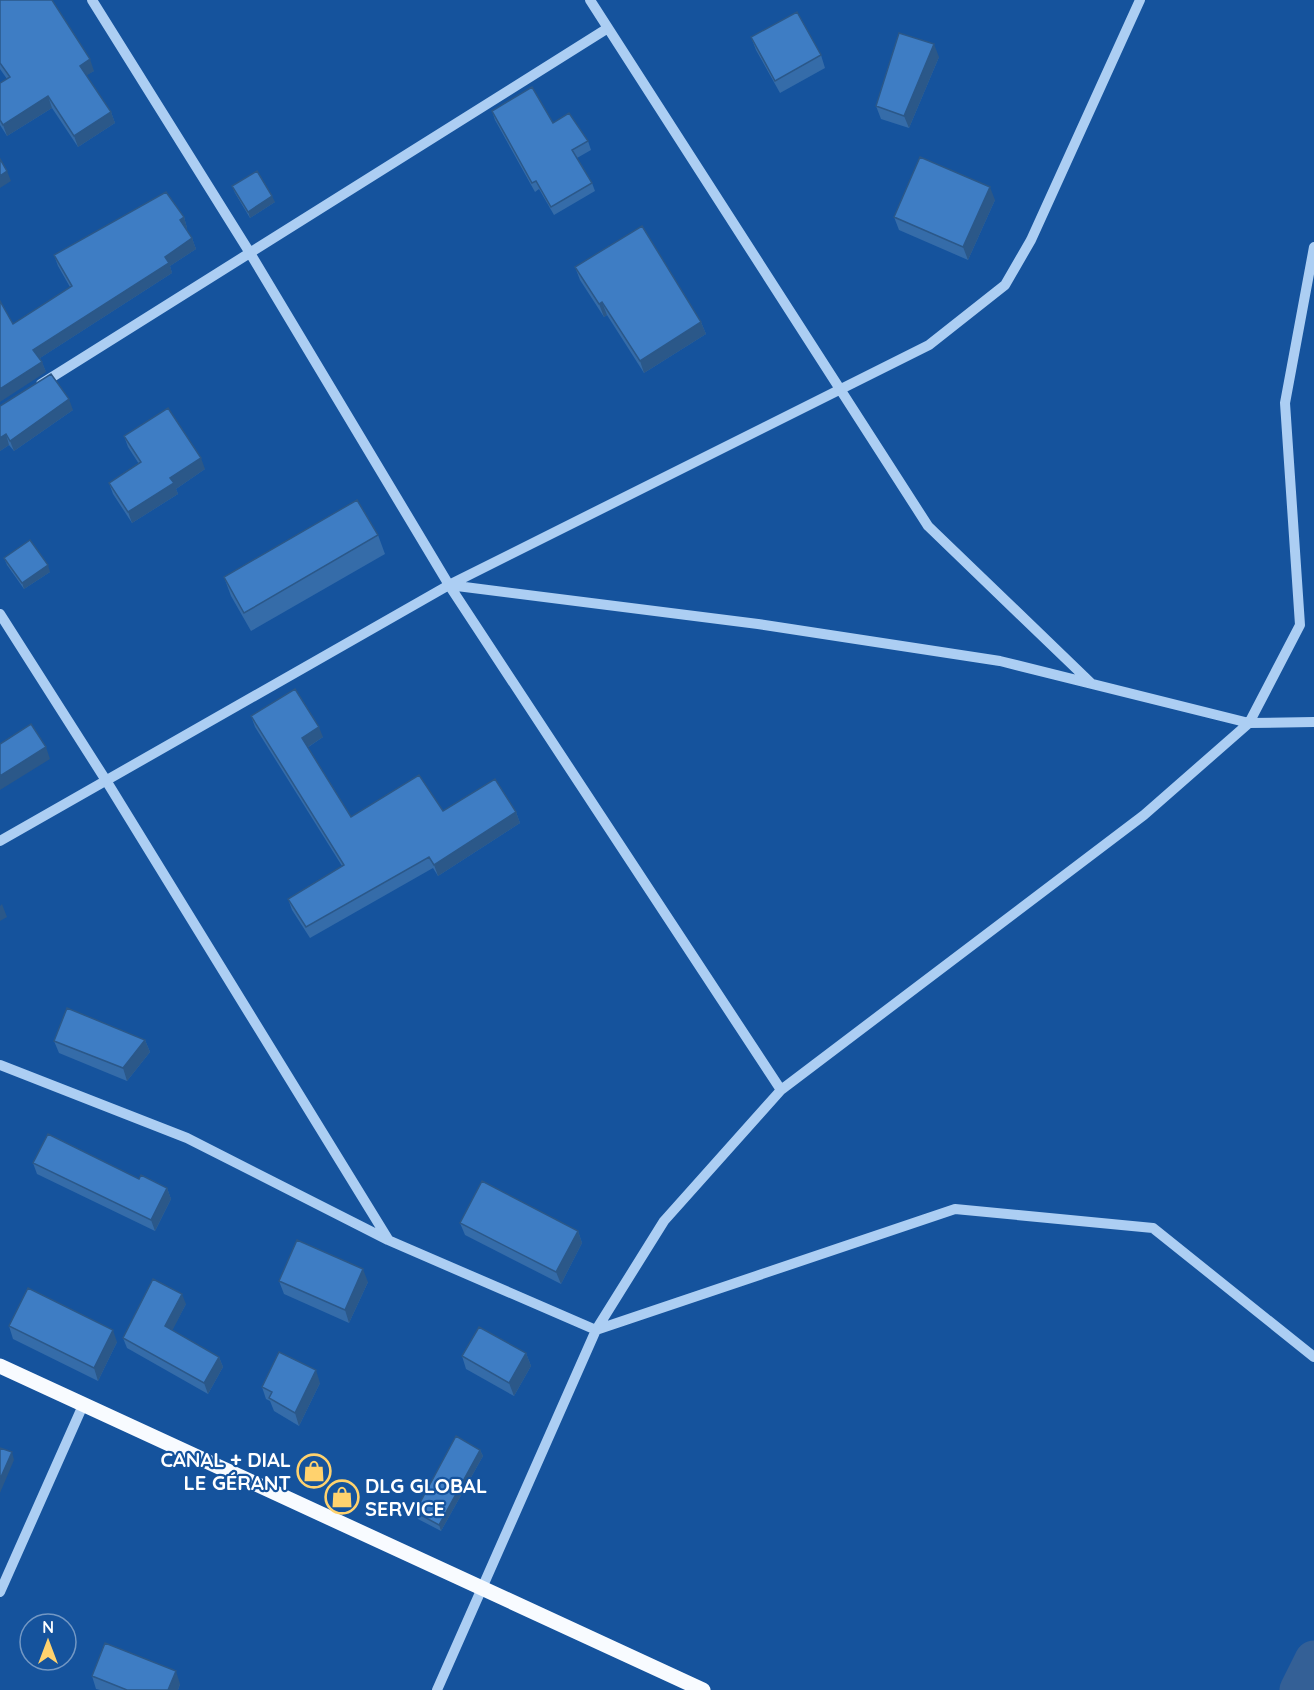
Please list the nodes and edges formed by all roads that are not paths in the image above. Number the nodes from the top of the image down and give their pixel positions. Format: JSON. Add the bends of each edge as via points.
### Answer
{"nodes":[{"id":1,"x":92,"y":0,"type":"edge"},
{"id":2,"x":590,"y":0,"type":"edge"},
{"id":3,"x":1140,"y":0,"type":"edge"},
{"id":4,"x":608,"y":28,"type":"junction"},
{"id":5,"x":1314,"y":247,"type":"edge"},
{"id":6,"x":250,"y":253,"type":"junction"},
{"id":7,"x":839,"y":389,"type":"junction"},
{"id":8,"x":30,"y":391,"type":"edge"},
{"id":9,"x":449,"y":585,"type":"junction"},
{"id":10,"x":0,"y":614,"type":"edge"},
{"id":11,"x":1091,"y":684,"type":"junction"},
{"id":12,"x":1314,"y":722,"type":"edge"},
{"id":13,"x":1249,"y":723,"type":"junction"},
{"id":14,"x":107,"y":782,"type":"junction"},
{"id":15,"x":0,"y":841,"type":"edge"},
{"id":16,"x":0,"y":1065,"type":"edge"},
{"id":17,"x":781,"y":1090,"type":"junction"},
{"id":18,"x":388,"y":1240,"type":"junction"},
{"id":19,"x":596,"y":1330,"type":"junction"},
{"id":20,"x":1314,"y":1357,"type":"edge"},
{"id":21,"x":0,"y":1365,"type":"edge"},
{"id":22,"x":84,"y":1402,"type":"junction"},
{"id":23,"x":482,"y":1588,"type":"junction"},
{"id":24,"x":0,"y":1592,"type":"edge"},
{"id":25,"x":436,"y":1690,"type":"edge"},
{"id":26,"x":703,"y":1690,"type":"edge"}],
"edges":[{"from":1,"to":6,"type":"street"},
{"from":2,"to":4,"type":"street"},
{"from":3,"to":7,"type":"street","via":[[1031,240],[1005,285],[929,345]]},
{"from":4,"to":6,"type":"street"},
{"from":4,"to":7,"type":"street"},
{"from":5,"to":13,"type":"street","via":[[1285,403],[1300,625]]},
{"from":6,"to":8,"type":"street"},
{"from":6,"to":9,"type":"street"},
{"from":7,"to":9,"type":"street"},
{"from":7,"to":11,"type":"street","via":[[928,526]]},
{"from":9,"to":11,"type":"street","via":[[793,629],[1000,661]]},
{"from":9,"to":14,"type":"street"},
{"from":9,"to":17,"type":"street"},
{"from":10,"to":14,"type":"street"},
{"from":11,"to":13,"type":"street"},
{"from":12,"to":13,"type":"street"},
{"from":13,"to":17,"type":"street","via":[[1144,816]]},
{"from":14,"to":15,"type":"street"},
{"from":14,"to":18,"type":"street"},
{"from":16,"to":18,"type":"street","via":[[187,1138]]},
{"from":17,"to":19,"type":"street","via":[[664,1221]]},
{"from":18,"to":19,"type":"street"},
{"from":19,"to":20,"type":"street","via":[[955,1209],[1153,1228]]},
{"from":19,"to":23,"type":"street"},
{"from":21,"to":22,"type":"main road"},
{"from":22,"to":23,"type":"main road"},
{"from":22,"to":24,"type":"street"},
{"from":23,"to":25,"type":"street"},
{"from":23,"to":26,"type":"main road"}]}
